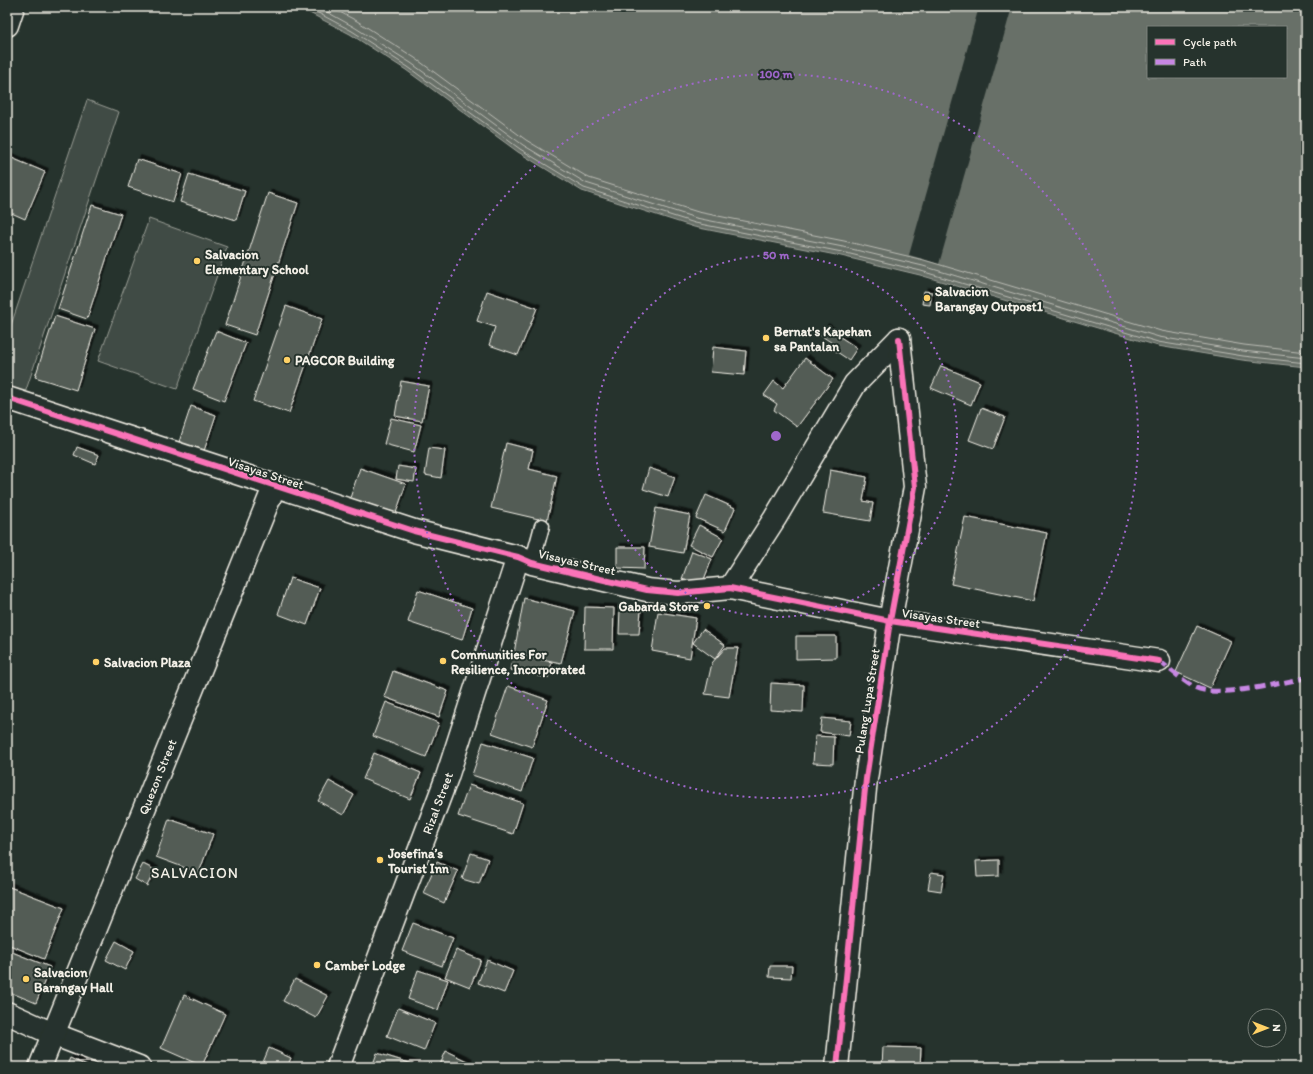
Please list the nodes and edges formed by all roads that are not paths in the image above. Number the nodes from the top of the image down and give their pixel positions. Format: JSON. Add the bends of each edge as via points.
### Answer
{"nodes":[{"id":1,"x":13,"y":7,"type":"edge"},
{"id":2,"x":7,"y":25,"type":"edge"},
{"id":3,"x":7,"y":398,"type":"edge"},
{"id":4,"x":274,"y":487,"type":"junction"},
{"id":5,"x":542,"y":526,"type":"dead end"},
{"id":6,"x":525,"y":560,"type":"junction"},
{"id":7,"x":730,"y":588,"type":"junction"},
{"id":8,"x":890,"y":621,"type":"junction"},
{"id":9,"x":1159,"y":661,"type":"dead end"},
{"id":10,"x":7,"y":1013,"type":"edge"},
{"id":11,"x":53,"y":1034,"type":"junction"},
{"id":12,"x":40,"y":1067,"type":"edge"},
{"id":13,"x":139,"y":1067,"type":"edge"},
{"id":14,"x":338,"y":1067,"type":"edge"},
{"id":15,"x":837,"y":1067,"type":"edge"}],
"edges":[{"from":1,"to":2,"type":"street"},
{"from":3,"to":4,"type":"street","name":"Visayas Street"},
{"from":4,"to":6,"type":"street","name":"Visayas Street","via":[[414,531]]},
{"from":4,"to":11,"type":"street","name":"Quezon Street"},
{"from":5,"to":6,"type":"lane"},
{"from":6,"to":7,"type":"street","name":"Visayas Street","via":[[647,590],[678,593]]},
{"from":6,"to":14,"type":"street","name":"Rizal Street"},
{"from":7,"to":8,"type":"street","name":"Visayas Street"},
{"from":7,"to":8,"type":"street","name":"Pulang Lupa Street","via":[[855,384],[899,339],[915,487]]},
{"from":8,"to":9,"type":"street","name":"Visayas Street"},
{"from":8,"to":15,"type":"street","name":"Pulang Lupa Street","via":[[866,779]]},
{"from":10,"to":11,"type":"street"},
{"from":11,"to":12,"type":"street","name":"Quezon Street"},
{"from":11,"to":13,"type":"street"}]}
